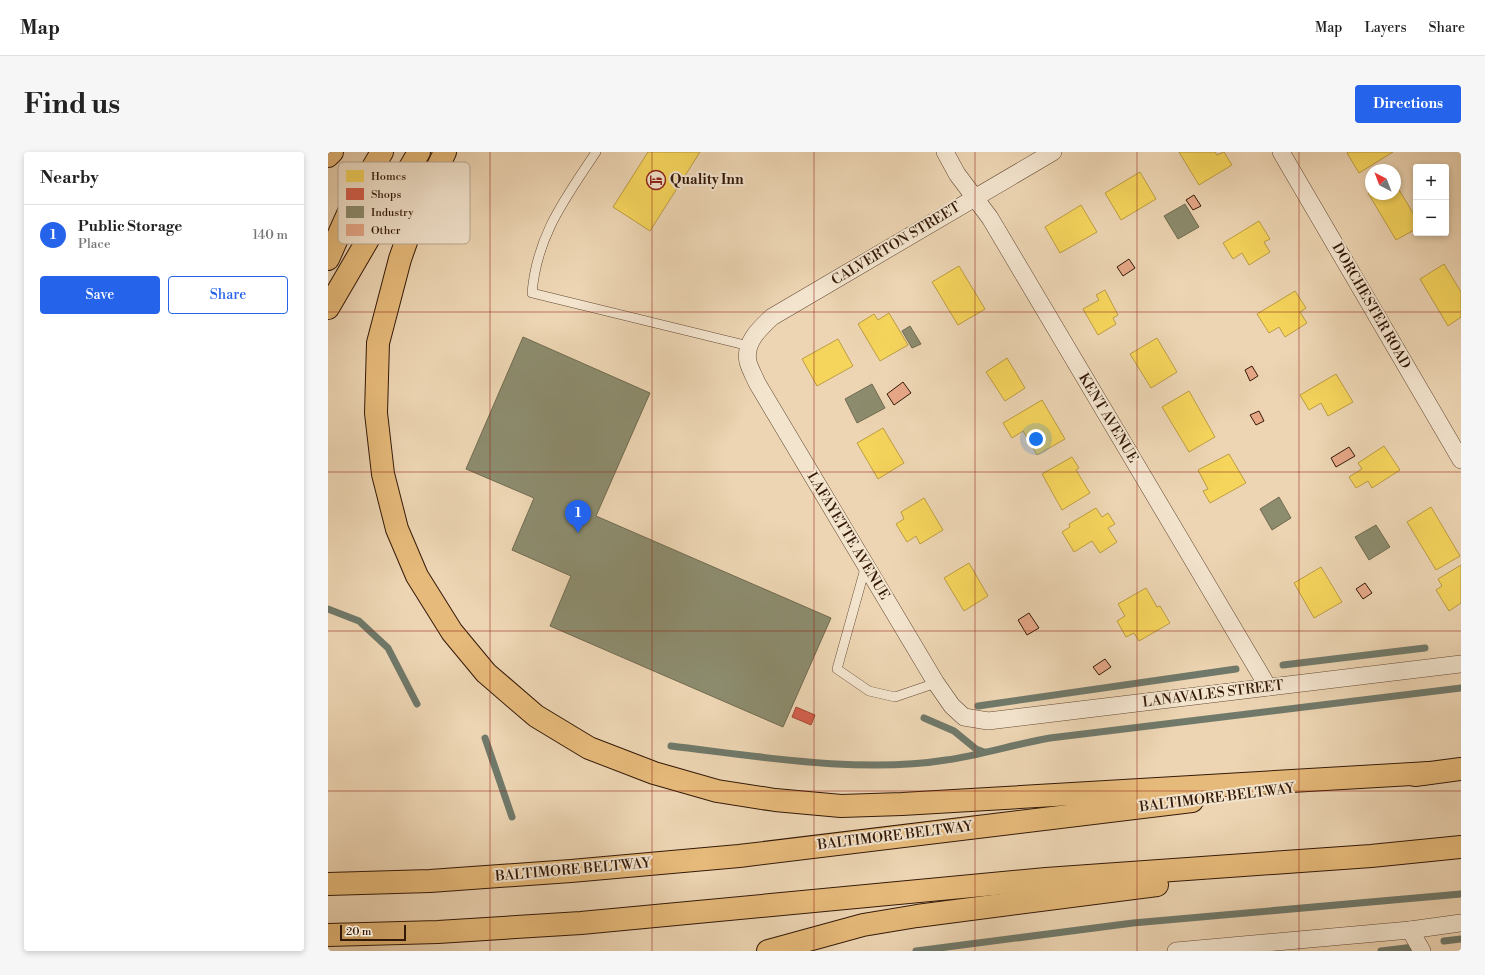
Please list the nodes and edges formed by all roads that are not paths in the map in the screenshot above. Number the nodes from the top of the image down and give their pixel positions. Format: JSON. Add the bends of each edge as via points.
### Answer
{"nodes":[{"id":1,"x":332,"y":152,"type":"edge"},
{"id":2,"x":336,"y":152,"type":"edge"},
{"id":3,"x":382,"y":152,"type":"edge"},
{"id":4,"x":419,"y":152,"type":"edge"},
{"id":5,"x":445,"y":152,"type":"edge"},
{"id":6,"x":596,"y":152,"type":"edge"},
{"id":7,"x":944,"y":152,"type":"edge"},
{"id":8,"x":1053,"y":152,"type":"edge"},
{"id":9,"x":1281,"y":152,"type":"edge"},
{"id":10,"x":328,"y":156,"type":"edge"},
{"id":11,"x":376,"y":162,"type":"edge"},
{"id":12,"x":413,"y":162,"type":"edge"},
{"id":13,"x":440,"y":162,"type":"edge"},
{"id":14,"x":328,"y":165,"type":"edge"},
{"id":15,"x":974,"y":197,"type":"junction"},
{"id":16,"x":338,"y":236,"type":"edge"},
{"id":17,"x":365,"y":244,"type":"edge"},
{"id":18,"x":405,"y":244,"type":"edge"},
{"id":19,"x":328,"y":259,"type":"edge"},
{"id":20,"x":328,"y":308,"type":"edge"},
{"id":21,"x":748,"y":346,"type":"junction"},
{"id":22,"x":1461,"y":460,"type":"edge"},
{"id":23,"x":866,"y":565,"type":"junction"},
{"id":24,"x":1461,"y":664,"type":"edge"},
{"id":25,"x":936,"y":683,"type":"junction"},
{"id":26,"x":1268,"y":687,"type":"junction"},
{"id":27,"x":964,"y":717,"type":"joint"},
{"id":28,"x":1461,"y":769,"type":"edge"},
{"id":29,"x":1429,"y":773,"type":"junction"},
{"id":30,"x":1461,"y":847,"type":"edge"},
{"id":31,"x":1371,"y":856,"type":"junction"},
{"id":32,"x":328,"y":884,"type":"edge"},
{"id":33,"x":1461,"y":923,"type":"edge"},
{"id":34,"x":1410,"y":930,"type":"junction"},
{"id":35,"x":328,"y":935,"type":"edge"},
{"id":36,"x":768,"y":951,"type":"edge"},
{"id":37,"x":1176,"y":951,"type":"edge"},
{"id":38,"x":1422,"y":951,"type":"edge"}],
"edges":[{"from":1,"to":10,"type":"main road"},
{"from":2,"to":14,"type":"main road"},
{"from":3,"to":11,"type":"main road"},
{"from":4,"to":12,"type":"main road"},
{"from":5,"to":13,"type":"main road"},
{"from":6,"to":21,"type":"lane","via":[[553,219],[534,270],[532,293]]},
{"from":7,"to":15,"type":"street","name":"KENT AVENUE"},
{"from":8,"to":15,"type":"street","name":"CALVERTON STREET"},
{"from":9,"to":22,"type":"street","name":"DORCHESTER ROAD"},
{"from":15,"to":21,"type":"street","name":"CALVERTON STREET","via":[[772,317],[758,330]]},
{"from":15,"to":26,"type":"street","name":"KENT AVENUE","via":[[990,218]]},
{"from":16,"to":19,"type":"main road"},
{"from":17,"to":20,"type":"main road"},
{"from":18,"to":29,"type":"main road","via":[[378,343],[376,413],[383,474],[397,530],[417,576],[452,632],[486,673],[536,716],[589,748],[654,774],[717,791],[841,806]]},
{"from":21,"to":23,"type":"street","name":"LAFAYETTE AVENUE","via":[[748,362],[757,382]]},
{"from":23,"to":25,"type":"street","name":"LAFAYETTE AVENUE"},
{"from":23,"to":25,"type":"lane","via":[[837,669],[869,692],[895,697]]},
{"from":24,"to":26,"type":"street","name":"LANAVALES STREET"},
{"from":25,"to":27,"type":"street","name":"LAFAYETTE AVENUE","via":[[952,706]]},
{"from":26,"to":27,"type":"street","name":"LANAVALES STREET","via":[[988,721]]},
{"from":28,"to":29,"type":"main road","name":"BALTIMORE BELTWAY"},
{"from":29,"to":32,"type":"main road","name":"BALTIMORE BELTWAY","via":[[739,856],[555,872]]},
{"from":30,"to":31,"type":"main road"},
{"from":31,"to":35,"type":"main road","via":[[1046,878],[581,923],[438,932]]},
{"from":31,"to":36,"type":"main road","via":[[910,917],[863,925]]},
{"from":33,"to":34,"type":"street"},
{"from":34,"to":37,"type":"street"},
{"from":34,"to":38,"type":"street"}]}
